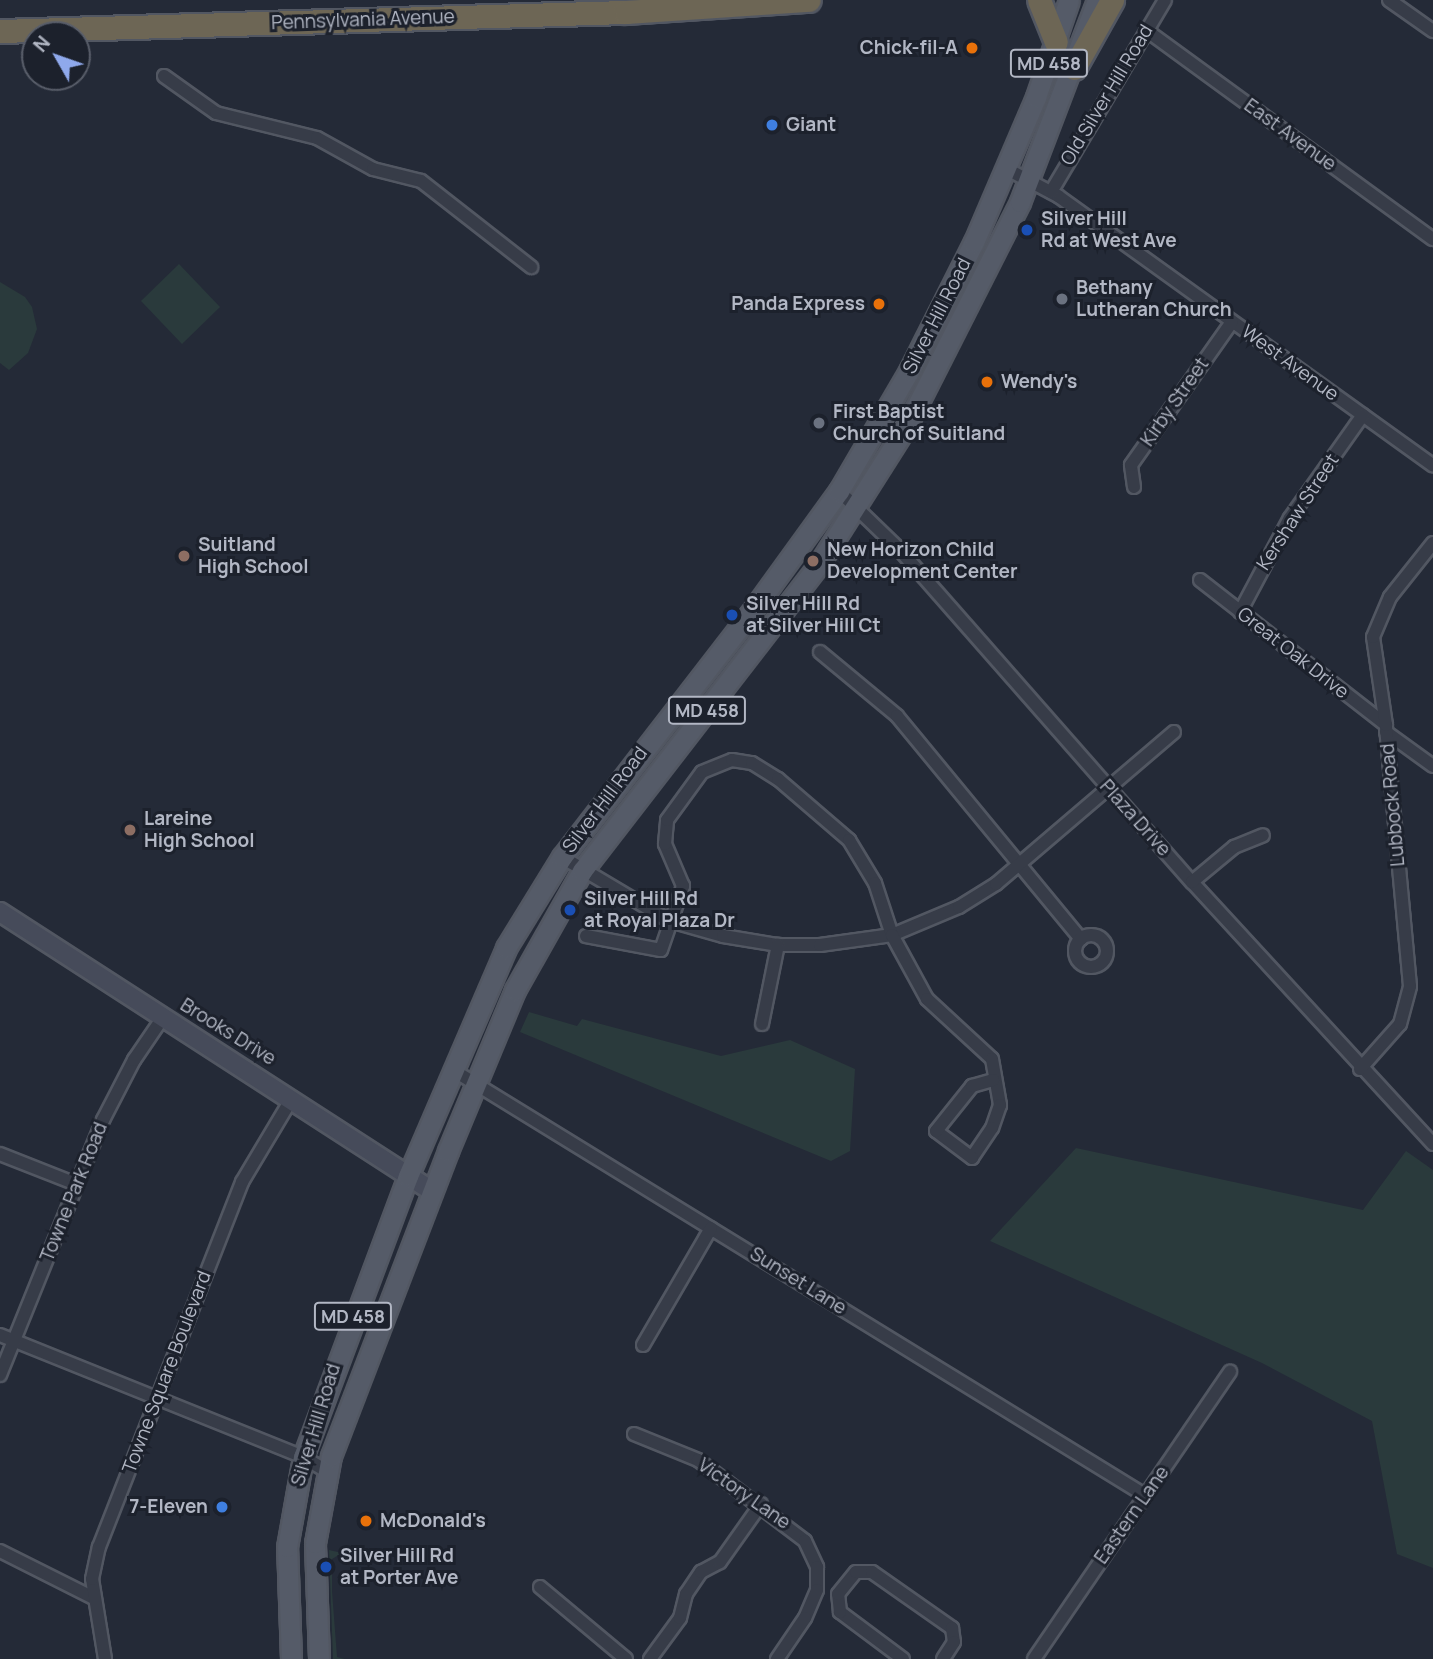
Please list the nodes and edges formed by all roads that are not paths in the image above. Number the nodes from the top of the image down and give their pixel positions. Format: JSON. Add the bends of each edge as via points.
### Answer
{"nodes":[{"id":1,"x":809,"y":0,"type":"edge"},
{"id":2,"x":1039,"y":0,"type":"edge"},
{"id":3,"x":1069,"y":0,"type":"edge"},
{"id":4,"x":1097,"y":0,"type":"edge"},
{"id":5,"x":1112,"y":0,"type":"edge"},
{"id":6,"x":1165,"y":0,"type":"edge"},
{"id":7,"x":1389,"y":0,"type":"edge"},
{"id":8,"x":1146,"y":30,"type":"junction"},
{"id":9,"x":0,"y":31,"type":"edge"},
{"id":10,"x":1433,"y":31,"type":"edge"},
{"id":11,"x":1056,"y":42,"type":"junction"},
{"id":12,"x":1074,"y":68,"type":"junction"},
{"id":13,"x":164,"y":76,"type":"dead end"},
{"id":14,"x":1007,"y":169,"type":"junction"},
{"id":15,"x":1030,"y":179,"type":"junction"},
{"id":16,"x":1051,"y":192,"type":"junction"},
{"id":17,"x":1433,"y":238,"type":"edge"},
{"id":18,"x":531,"y":267,"type":"dead end"},
{"id":19,"x":1232,"y":322,"type":"junction"},
{"id":20,"x":1363,"y":415,"type":"junction"},
{"id":21,"x":1433,"y":465,"type":"edge"},
{"id":22,"x":1134,"y":486,"type":"dead end"},
{"id":23,"x":839,"y":491,"type":"junction"},
{"id":24,"x":858,"y":506,"type":"junction"},
{"id":25,"x":1433,"y":543,"type":"edge"},
{"id":26,"x":1200,"y":580,"type":"dead end"},
{"id":27,"x":1240,"y":612,"type":"junction"},
{"id":28,"x":820,"y":652,"type":"dead end"},
{"id":29,"x":1386,"y":728,"type":"junction"},
{"id":30,"x":1174,"y":732,"type":"dead end"},
{"id":31,"x":1433,"y":766,"type":"edge"},
{"id":32,"x":1108,"y":788,"type":"junction"},
{"id":33,"x":1263,"y":835,"type":"dead end"},
{"id":34,"x":562,"y":857,"type":"junction"},
{"id":35,"x":1022,"y":864,"type":"junction"},
{"id":36,"x":582,"y":872,"type":"junction"},
{"id":37,"x":1192,"y":882,"type":"junction"},
{"id":38,"x":0,"y":912,"type":"edge"},
{"id":39,"x":670,"y":921,"type":"junction"},
{"id":40,"x":892,"y":935,"type":"junction"},
{"id":41,"x":586,"y":936,"type":"dead end"},
{"id":42,"x":1081,"y":939,"type":"dead end"},
{"id":43,"x":778,"y":945,"type":"junction"},
{"id":44,"x":164,"y":1016,"type":"junction"},
{"id":45,"x":762,"y":1024,"type":"dead end"},
{"id":46,"x":1360,"y":1069,"type":"junction"},
{"id":47,"x":453,"y":1070,"type":"junction"},
{"id":48,"x":993,"y":1080,"type":"junction"},
{"id":49,"x":475,"y":1083,"type":"junction"},
{"id":50,"x":292,"y":1098,"type":"junction"},
{"id":51,"x":1433,"y":1144,"type":"edge"},
{"id":52,"x":0,"y":1154,"type":"edge"},
{"id":53,"x":408,"y":1176,"type":"junction"},
{"id":54,"x":76,"y":1184,"type":"junction"},
{"id":55,"x":432,"y":1191,"type":"junction"},
{"id":56,"x":712,"y":1228,"type":"junction"},
{"id":57,"x":0,"y":1335,"type":"edge"},
{"id":58,"x":14,"y":1340,"type":"junction"},
{"id":59,"x":643,"y":1345,"type":"dead end"},
{"id":60,"x":1230,"y":1372,"type":"dead end"},
{"id":61,"x":0,"y":1376,"type":"edge"},
{"id":62,"x":156,"y":1399,"type":"junction"},
{"id":63,"x":634,"y":1434,"type":"dead end"},
{"id":64,"x":303,"y":1457,"type":"junction"},
{"id":65,"x":328,"y":1472,"type":"junction"},
{"id":66,"x":1143,"y":1494,"type":"junction"},
{"id":67,"x":761,"y":1504,"type":"junction"},
{"id":68,"x":0,"y":1551,"type":"edge"},
{"id":69,"x":540,"y":1587,"type":"dead end"},
{"id":70,"x":817,"y":1590,"type":"junction"},
{"id":71,"x":838,"y":1594,"type":"junction"},
{"id":72,"x":93,"y":1598,"type":"junction"},
{"id":73,"x":780,"y":1655,"type":"edge"},
{"id":74,"x":105,"y":1659,"type":"edge"},
{"id":75,"x":290,"y":1659,"type":"edge"},
{"id":76,"x":319,"y":1659,"type":"edge"},
{"id":77,"x":626,"y":1659,"type":"edge"},
{"id":78,"x":650,"y":1659,"type":"edge"},
{"id":79,"x":795,"y":1659,"type":"edge"},
{"id":80,"x":903,"y":1659,"type":"edge"},
{"id":81,"x":943,"y":1659,"type":"edge"},
{"id":82,"x":1034,"y":1659,"type":"edge"}],
"edges":[{"from":1,"to":9,"type":"highway","name":"Pennsylvania Avenue","via":[[586,14]]},
{"from":2,"to":11,"type":"highway"},
{"from":3,"to":11,"type":"main road","name":"Silver Hill Road","number":"MD 458"},
{"from":4,"to":12,"type":"main road","name":"Silver Hill Road","number":"MD 458"},
{"from":5,"to":12,"type":"highway"},
{"from":6,"to":8,"type":"street","name":"Old Silver Hill Road"},
{"from":7,"to":10,"type":"street"},
{"from":8,"to":16,"type":"street","name":"Old Silver Hill Road"},
{"from":8,"to":17,"type":"street","name":"East Avenue"},
{"from":11,"to":14,"type":"main road","name":"Silver Hill Road","number":"MD 458"},
{"from":12,"to":15,"type":"main road","name":"Silver Hill Road","number":"MD 458"},
{"from":13,"to":18,"type":"street","via":[[216,113],[317,138],[373,169],[421,181]]},
{"from":14,"to":15,"type":"street","name":"West Avenue"},
{"from":14,"to":23,"type":"main road","name":"Silver Hill Road","number":"MD 458","via":[[921,347]]},
{"from":15,"to":16,"type":"street","name":"West Avenue"},
{"from":15,"to":24,"type":"main road","name":"Silver Hill Road","number":"MD 458","via":[[957,334]]},
{"from":16,"to":19,"type":"street","name":"West Avenue"},
{"from":19,"to":20,"type":"street","name":"West Avenue"},
{"from":19,"to":22,"type":"street","name":"Kirby Street","via":[[1130,465]]},
{"from":20,"to":21,"type":"street","name":"West Avenue"},
{"from":20,"to":27,"type":"street","name":"Kershaw Street","via":[[1290,518]]},
{"from":23,"to":24,"type":"street","name":"Plaza Drive"},
{"from":23,"to":34,"type":"main road","name":"Silver Hill Road","number":"MD 458","via":[[757,606]]},
{"from":24,"to":32,"type":"street","name":"Plaza Drive"},
{"from":24,"to":36,"type":"main road","name":"Silver Hill Road","number":"MD 458","via":[[752,653]]},
{"from":25,"to":29,"type":"street","name":"Lubbock Road","via":[[1391,597],[1375,631],[1374,654]]},
{"from":26,"to":27,"type":"street","name":"Great Oak Drive"},
{"from":27,"to":29,"type":"street","name":"Great Oak Drive"},
{"from":28,"to":35,"type":"street","via":[[897,716]]},
{"from":29,"to":31,"type":"street","name":"Great Oak Drive"},
{"from":29,"to":46,"type":"street","name":"Lubbock Road","via":[[1409,995],[1398,1028]]},
{"from":30,"to":32,"type":"street"},
{"from":32,"to":35,"type":"street"},
{"from":32,"to":37,"type":"street","name":"Plaza Drive"},
{"from":33,"to":37,"type":"street","via":[[1234,847]]},
{"from":34,"to":36,"type":"street"},
{"from":34,"to":47,"type":"main road","name":"Silver Hill Road","number":"MD 458","via":[[506,948]]},
{"from":35,"to":40,"type":"street","via":[[959,907]]},
{"from":35,"to":42,"type":"street"},
{"from":36,"to":39,"type":"street"},
{"from":36,"to":49,"type":"main road","name":"Silver Hill Road","number":"MD 458","via":[[530,960]]},
{"from":37,"to":46,"type":"street","name":"Plaza Drive"},
{"from":38,"to":44,"type":"street","name":"Brooks Drive"},
{"from":39,"to":40,"type":"street","via":[[683,886],[665,844],[667,820],[702,772],[737,760],[763,768],[849,840],[875,883]]},
{"from":39,"to":41,"type":"street","via":[[661,950]]},
{"from":39,"to":43,"type":"street"},
{"from":40,"to":43,"type":"street","via":[[820,945]]},
{"from":40,"to":48,"type":"street","via":[[933,1007],[992,1059]]},
{"from":43,"to":45,"type":"street"},
{"from":44,"to":50,"type":"street","name":"Brooks Drive"},
{"from":44,"to":54,"type":"street","name":"Towne Park Road","via":[[117,1091]]},
{"from":46,"to":51,"type":"street","name":"Plaza Drive"},
{"from":47,"to":49,"type":"street","name":"Sunset Lane"},
{"from":47,"to":53,"type":"main road","name":"Silver Hill Road","number":"MD 458"},
{"from":48,"to":48,"type":"street","via":[[999,1091],[998,1114],[972,1158],[936,1131],[972,1086]]},
{"from":49,"to":55,"type":"main road","name":"Silver Hill Road","number":"MD 458"},
{"from":49,"to":56,"type":"street","name":"Sunset Lane"},
{"from":50,"to":53,"type":"street","name":"Brooks Drive"},
{"from":50,"to":62,"type":"street","name":"Towne Square Boulevard","via":[[242,1182]]},
{"from":52,"to":54,"type":"street"},
{"from":53,"to":55,"type":"street","name":"Brooks Drive"},
{"from":53,"to":64,"type":"main road","name":"Silver Hill Road","number":"MD 458"},
{"from":54,"to":58,"type":"street","name":"Towne Park Road"},
{"from":55,"to":65,"type":"main road","name":"Silver Hill Road","number":"MD 458","via":[[340,1425]]},
{"from":56,"to":59,"type":"street"},
{"from":56,"to":66,"type":"street","name":"Sunset Lane"},
{"from":57,"to":58,"type":"street"},
{"from":58,"to":61,"type":"street","name":"Towne Park Road"},
{"from":58,"to":62,"type":"street"},
{"from":60,"to":66,"type":"street","name":"Eastern Lane"},
{"from":62,"to":64,"type":"street"},
{"from":62,"to":72,"type":"street","name":"Towne Square Boulevard","via":[[96,1557]]},
{"from":63,"to":67,"type":"street","name":"Victory Lane","via":[[698,1460]]},
{"from":64,"to":65,"type":"street"},
{"from":64,"to":75,"type":"main road","name":"Silver Hill Road","number":"MD 458","via":[[287,1547]]},
{"from":65,"to":76,"type":"main road","name":"Silver Hill Road","number":"MD 458","via":[[313,1567]]},
{"from":66,"to":82,"type":"street","name":"Eastern Lane"},
{"from":67,"to":70,"type":"street","name":"Victory Lane","via":[[805,1541],[817,1567]]},
{"from":67,"to":78,"type":"street","via":[[720,1562],[701,1572],[686,1594],[680,1618]]},
{"from":68,"to":72,"type":"street"},
{"from":69,"to":77,"type":"street"},
{"from":70,"to":71,"type":"street"},
{"from":70,"to":73,"type":"street"},
{"from":71,"to":80,"type":"street","via":[[840,1612],[847,1621]]},
{"from":71,"to":81,"type":"street","via":[[856,1572],[872,1572],[952,1628],[954,1642]]},
{"from":72,"to":74,"type":"street","name":"Towne Square Boulevard"},
{"from":73,"to":79,"type":"street"}]}
